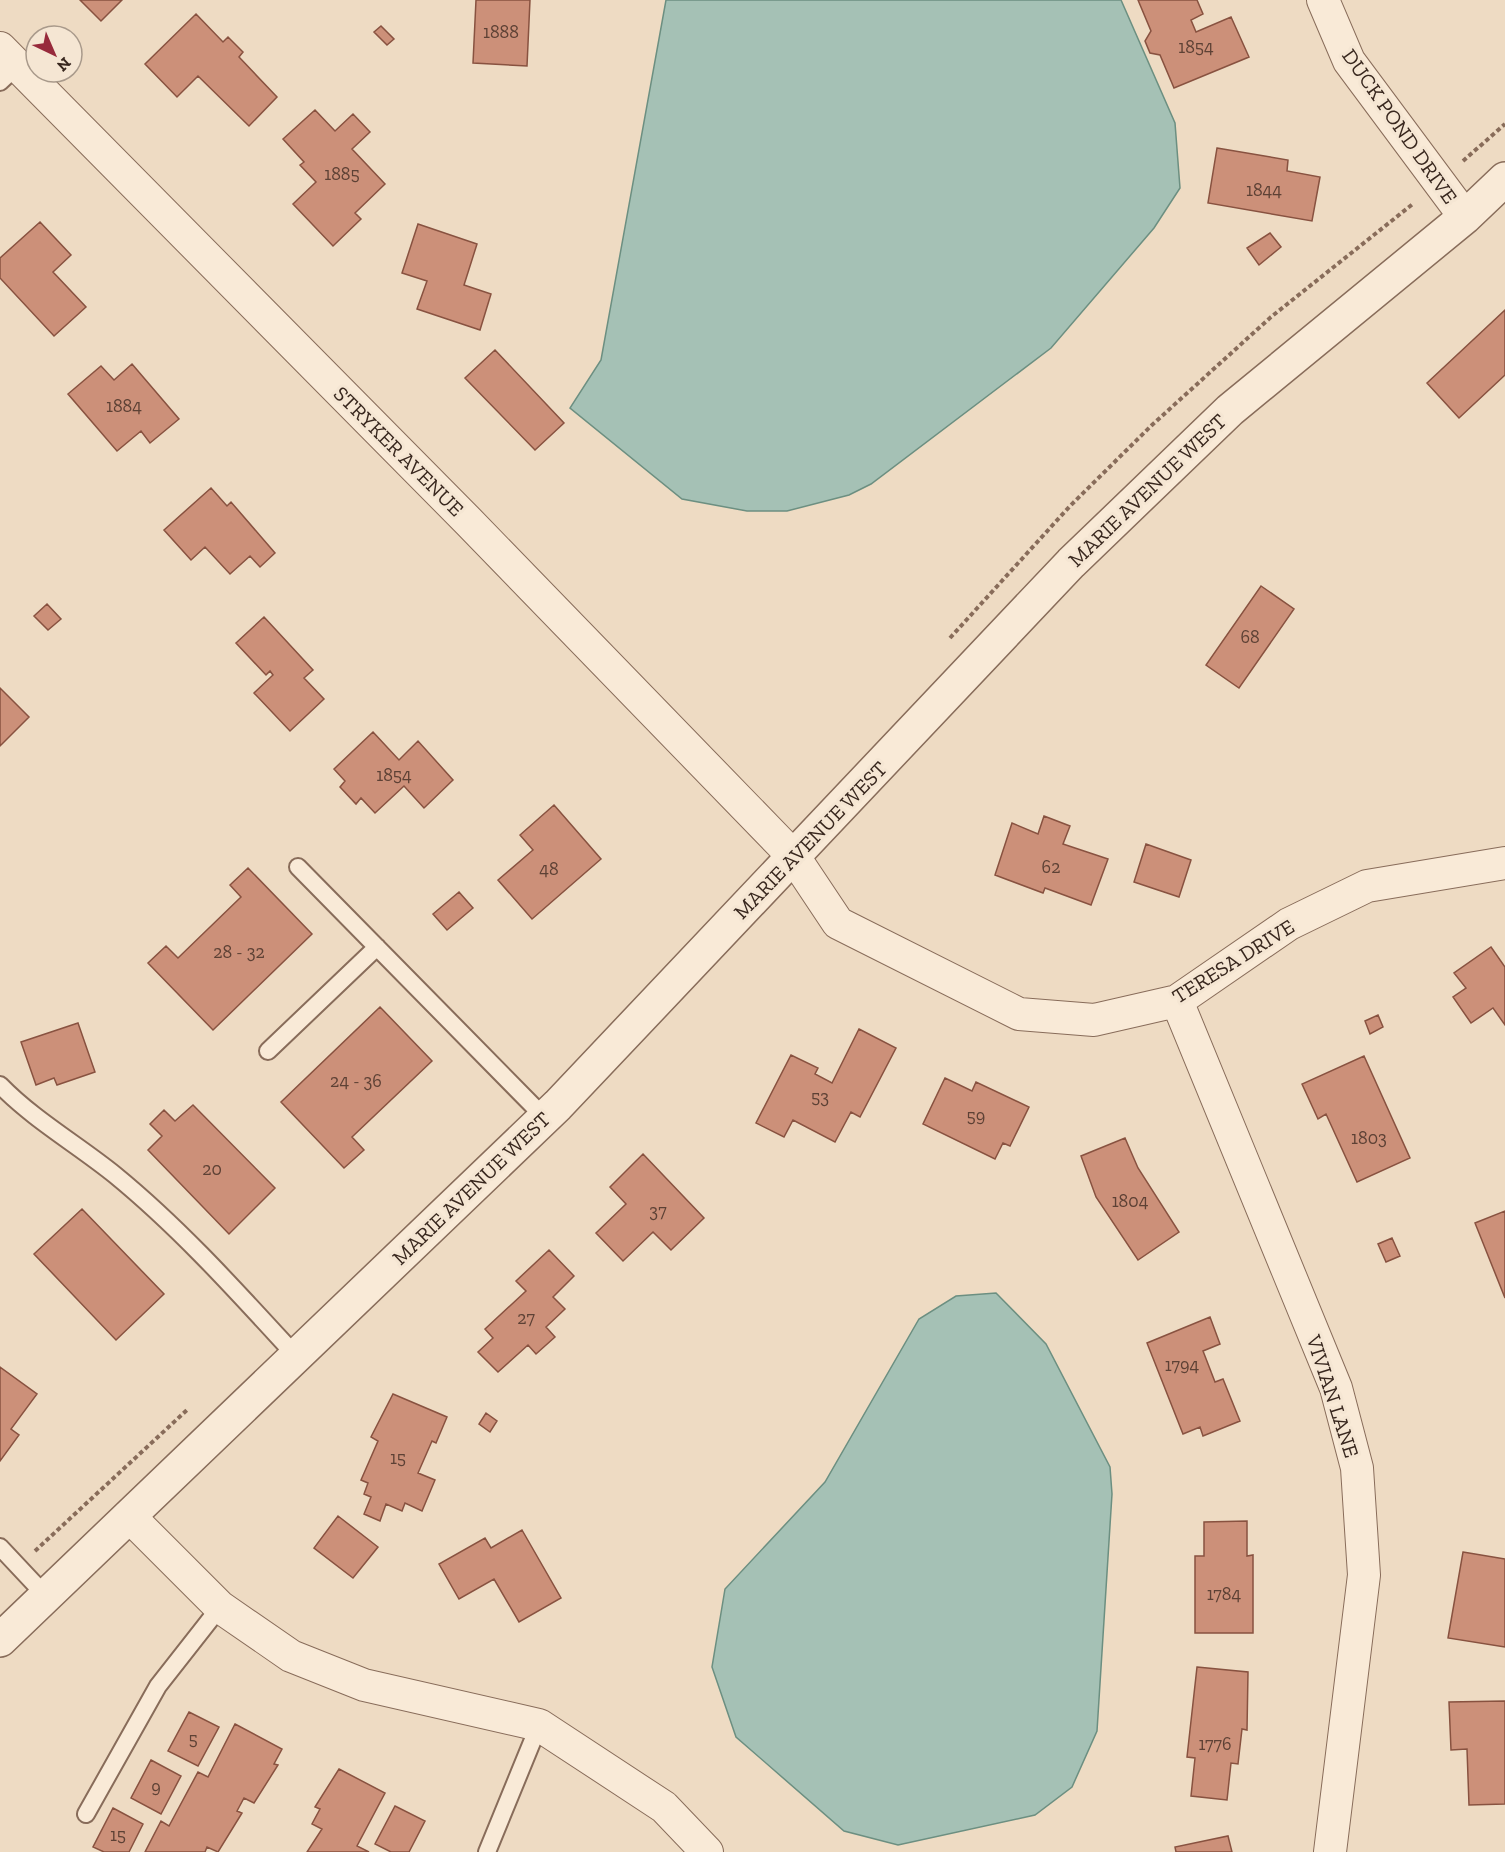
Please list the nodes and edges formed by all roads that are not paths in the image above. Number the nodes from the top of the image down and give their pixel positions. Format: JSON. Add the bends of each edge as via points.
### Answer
{"nodes":[{"id":1,"x":1323,"y":0,"type":"edge"},
{"id":2,"x":6,"y":65,"type":"edge"},
{"id":3,"x":1505,"y":179,"type":"edge"},
{"id":4,"x":1465,"y":217,"type":"junction"},
{"id":5,"x":794,"y":857,"type":"junction"},
{"id":6,"x":1505,"y":863,"type":"edge"},
{"id":7,"x":298,"y":867,"type":"dead end"},
{"id":8,"x":377,"y":947,"type":"junction"},
{"id":9,"x":1178,"y":1001,"type":"junction"},
{"id":10,"x":267,"y":1052,"type":"dead end"},
{"id":11,"x":0,"y":1085,"type":"edge"},
{"id":12,"x":545,"y":1118,"type":"junction"},
{"id":13,"x":296,"y":1356,"type":"junction"},
{"id":14,"x":129,"y":1516,"type":"junction"},
{"id":15,"x":0,"y":1547,"type":"edge"},
{"id":16,"x":46,"y":1596,"type":"junction"},
{"id":17,"x":220,"y":1607,"type":"junction"},
{"id":18,"x":0,"y":1640,"type":"edge"},
{"id":19,"x":539,"y":1725,"type":"junction"},
{"id":20,"x":86,"y":1814,"type":"dead end"},
{"id":21,"x":487,"y":1852,"type":"edge"},
{"id":22,"x":707,"y":1852,"type":"edge"},
{"id":23,"x":1330,"y":1852,"type":"edge"}],
"edges":[{"from":1,"to":4,"type":"street","name":"DUCK POND DRIVE","via":[[1349,61]]},
{"from":2,"to":5,"type":"street","name":"STRYKER AVENUE","via":[[460,513]]},
{"from":3,"to":4,"type":"street","name":"MARIE AVENUE WEST"},
{"from":4,"to":5,"type":"street","name":"MARIE AVENUE WEST","via":[[1230,410],[1071,563]]},
{"from":5,"to":9,"type":"street","name":"TERESA DRIVE","via":[[838,923],[1019,1014],[1094,1020]]},
{"from":5,"to":12,"type":"street","name":"MARIE AVENUE WEST"},
{"from":6,"to":9,"type":"street","name":"TERESA DRIVE","via":[[1368,886],[1289,924]]},
{"from":7,"to":8,"type":"lane"},
{"from":8,"to":10,"type":"lane"},
{"from":8,"to":12,"type":"lane"},
{"from":9,"to":23,"type":"street","name":"VIVIAN LANE","via":[[1335,1388],[1357,1468],[1364,1575]]},
{"from":11,"to":13,"type":"lane","via":[[139,1197]]},
{"from":12,"to":13,"type":"street","name":"MARIE AVENUE WEST"},
{"from":13,"to":14,"type":"street","name":"MARIE AVENUE WEST"},
{"from":14,"to":16,"type":"street","name":"MARIE AVENUE WEST"},
{"from":14,"to":17,"type":"street"},
{"from":15,"to":16,"type":"lane"},
{"from":16,"to":18,"type":"street","name":"MARIE AVENUE WEST"},
{"from":17,"to":19,"type":"street","via":[[291,1656],[364,1685]]},
{"from":17,"to":20,"type":"lane","via":[[158,1686]]},
{"from":19,"to":21,"type":"lane"},
{"from":19,"to":22,"type":"street","via":[[664,1807]]}]}
